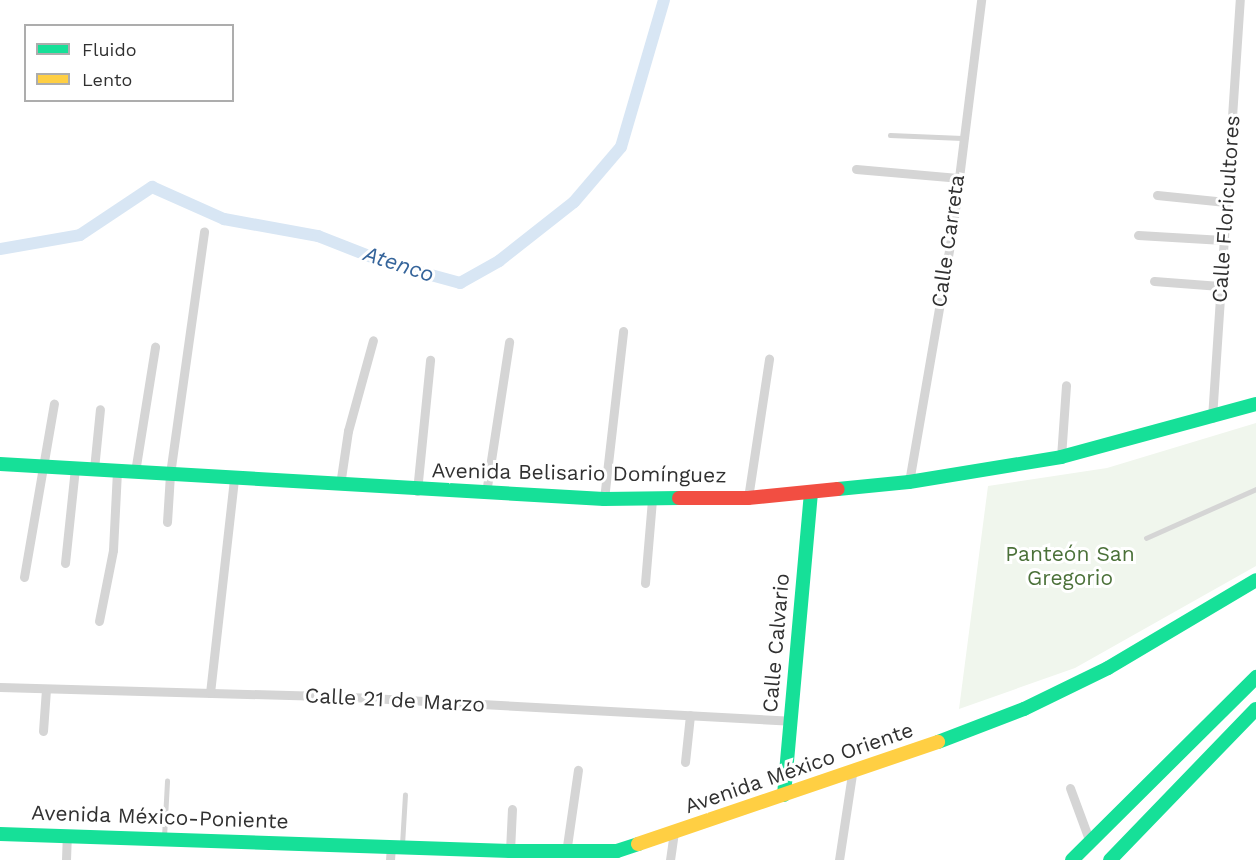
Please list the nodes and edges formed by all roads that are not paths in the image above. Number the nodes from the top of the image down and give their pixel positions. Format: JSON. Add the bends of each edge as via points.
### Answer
{"nodes":[{"id":1,"x":981,"y":0,"type":"edge"},
{"id":2,"x":1240,"y":0,"type":"edge"},
{"id":3,"x":890,"y":135,"type":"dead end"},
{"id":4,"x":962,"y":138,"type":"junction"},
{"id":5,"x":856,"y":169,"type":"dead end"},
{"id":6,"x":958,"y":178,"type":"junction"},
{"id":7,"x":1157,"y":195,"type":"dead end"},
{"id":8,"x":1226,"y":202,"type":"junction"},
{"id":9,"x":204,"y":231,"type":"dead end"},
{"id":10,"x":1138,"y":235,"type":"dead end"},
{"id":11,"x":1223,"y":240,"type":"junction"},
{"id":12,"x":1154,"y":281,"type":"dead end"},
{"id":13,"x":1220,"y":286,"type":"junction"},
{"id":14,"x":623,"y":331,"type":"dead end"},
{"id":15,"x":373,"y":340,"type":"dead end"},
{"id":16,"x":509,"y":342,"type":"dead end"},
{"id":17,"x":155,"y":347,"type":"dead end"},
{"id":18,"x":769,"y":358,"type":"dead end"},
{"id":19,"x":430,"y":360,"type":"dead end"},
{"id":20,"x":1066,"y":386,"type":"dead end"},
{"id":21,"x":54,"y":404,"type":"dead end"},
{"id":22,"x":1256,"y":404,"type":"edge"},
{"id":23,"x":100,"y":409,"type":"dead end"},
{"id":24,"x":1212,"y":418,"type":"junction"},
{"id":25,"x":1061,"y":457,"type":"junction"},
{"id":26,"x":0,"y":464,"type":"edge"},
{"id":27,"x":44,"y":466,"type":"junction"},
{"id":28,"x":75,"y":468,"type":"junction"},
{"id":29,"x":94,"y":469,"type":"junction"},
{"id":30,"x":117,"y":471,"type":"junction"},
{"id":31,"x":135,"y":472,"type":"junction"},
{"id":32,"x":170,"y":474,"type":"junction"},
{"id":33,"x":234,"y":478,"type":"junction"},
{"id":34,"x":909,"y":482,"type":"junction"},
{"id":35,"x":340,"y":485,"type":"junction"},
{"id":36,"x":1256,"y":489,"type":"edge"},
{"id":37,"x":417,"y":491,"type":"junction"},
{"id":38,"x":486,"y":493,"type":"junction"},
{"id":39,"x":811,"y":494,"type":"junction"},
{"id":40,"x":748,"y":498,"type":"junction"},
{"id":41,"x":604,"y":499,"type":"junction"},
{"id":42,"x":652,"y":500,"type":"junction"},
{"id":43,"x":167,"y":522,"type":"dead end"},
{"id":44,"x":1146,"y":538,"type":"dead end"},
{"id":45,"x":65,"y":563,"type":"dead end"},
{"id":46,"x":24,"y":578,"type":"dead end"},
{"id":47,"x":1256,"y":580,"type":"edge"},
{"id":48,"x":645,"y":583,"type":"dead end"},
{"id":49,"x":99,"y":621,"type":"dead end"},
{"id":50,"x":1256,"y":677,"type":"edge"},
{"id":51,"x":0,"y":687,"type":"edge"},
{"id":52,"x":46,"y":689,"type":"junction"},
{"id":53,"x":210,"y":693,"type":"junction"},
{"id":54,"x":1256,"y":709,"type":"edge"},
{"id":55,"x":690,"y":715,"type":"junction"},
{"id":56,"x":790,"y":721,"type":"junction"},
{"id":57,"x":43,"y":731,"type":"dead end"},
{"id":58,"x":685,"y":762,"type":"dead end"},
{"id":59,"x":578,"y":770,"type":"dead end"},
{"id":60,"x":852,"y":774,"type":"junction"},
{"id":61,"x":166,"y":781,"type":"dead end"},
{"id":62,"x":1070,"y":788,"type":"dead end"},
{"id":63,"x":405,"y":795,"type":"dead end"},
{"id":64,"x":784,"y":795,"type":"junction"},
{"id":65,"x":512,"y":809,"type":"dead end"},
{"id":66,"x":674,"y":832,"type":"junction"},
{"id":67,"x":0,"y":834,"type":"edge"},
{"id":68,"x":67,"y":834,"type":"junction"},
{"id":69,"x":164,"y":837,"type":"junction"},
{"id":70,"x":1090,"y":842,"type":"junction"},
{"id":71,"x":318,"y":844,"type":"joint"},
{"id":72,"x":395,"y":851,"type":"edge"},
{"id":73,"x":510,"y":851,"type":"junction"},
{"id":74,"x":566,"y":853,"type":"junction"},
{"id":75,"x":66,"y":860,"type":"edge"},
{"id":76,"x":670,"y":860,"type":"edge"},
{"id":77,"x":839,"y":860,"type":"edge"},
{"id":78,"x":1072,"y":860,"type":"edge"},
{"id":79,"x":1110,"y":860,"type":"edge"}],
"edges":[{"from":1,"to":4,"type":"street","name":"Calle Carreta"},
{"from":2,"to":8,"type":"street","name":"Calle Floricultores"},
{"from":3,"to":4,"type":"lane"},
{"from":4,"to":6,"type":"street","name":"Calle Carreta"},
{"from":5,"to":6,"type":"street"},
{"from":6,"to":34,"type":"street","name":"Calle Carreta"},
{"from":7,"to":8,"type":"street"},
{"from":8,"to":11,"type":"street","name":"Calle Floricultores"},
{"from":9,"to":32,"type":"street"},
{"from":10,"to":11,"type":"street"},
{"from":11,"to":13,"type":"street","name":"Calle Floricultores"},
{"from":12,"to":13,"type":"street"},
{"from":13,"to":24,"type":"street","name":"Calle Floricultores"},
{"from":14,"to":41,"type":"street"},
{"from":15,"to":35,"type":"street","via":[[348,431]]},
{"from":16,"to":38,"type":"street"},
{"from":17,"to":31,"type":"street"},
{"from":18,"to":40,"type":"street"},
{"from":19,"to":37,"type":"street"},
{"from":20,"to":25,"type":"street"},
{"from":21,"to":27,"type":"street"},
{"from":22,"to":24,"type":"main road","name":"Avenida Belisario Domínguez"},
{"from":23,"to":29,"type":"street"},
{"from":24,"to":25,"type":"main road","name":"Avenida Belisario Domínguez"},
{"from":25,"to":34,"type":"main road","name":"Avenida Belisario Domínguez"},
{"from":26,"to":27,"type":"main road","name":"Avenida Belisario Domínguez"},
{"from":27,"to":28,"type":"main road","name":"Avenida Belisario Domínguez"},
{"from":27,"to":46,"type":"street"},
{"from":28,"to":29,"type":"main road","name":"Avenida Belisario Domínguez"},
{"from":28,"to":45,"type":"street"},
{"from":29,"to":30,"type":"main road","name":"Avenida Belisario Domínguez"},
{"from":30,"to":31,"type":"main road","name":"Avenida Belisario Domínguez"},
{"from":30,"to":49,"type":"street","via":[[113,550]]},
{"from":31,"to":32,"type":"main road","name":"Avenida Belisario Domínguez"},
{"from":32,"to":33,"type":"main road","name":"Avenida Belisario Domínguez"},
{"from":32,"to":43,"type":"street"},
{"from":33,"to":35,"type":"main road","name":"Avenida Belisario Domínguez"},
{"from":33,"to":53,"type":"street"},
{"from":34,"to":39,"type":"main road","name":"Avenida Belisario Domínguez"},
{"from":35,"to":37,"type":"main road","name":"Avenida Belisario Domínguez"},
{"from":36,"to":44,"type":"lane"},
{"from":37,"to":38,"type":"main road","name":"Avenida Belisario Domínguez"},
{"from":38,"to":41,"type":"main road","name":"Avenida Belisario Domínguez"},
{"from":39,"to":40,"type":"main road","name":"Avenida Belisario Domínguez"},
{"from":39,"to":56,"type":"main road","name":"Calle Calvario"},
{"from":40,"to":42,"type":"main road","name":"Avenida Belisario Domínguez"},
{"from":41,"to":42,"type":"main road","name":"Avenida Belisario Domínguez"},
{"from":42,"to":48,"type":"street"},
{"from":47,"to":60,"type":"main road","name":"Avenida México Oriente","via":[[1068,690]]},
{"from":50,"to":70,"type":"main road"},
{"from":51,"to":52,"type":"street","name":"Calle 21 de Marzo"},
{"from":52,"to":53,"type":"street","name":"Calle 21 de Marzo"},
{"from":52,"to":57,"type":"street"},
{"from":53,"to":55,"type":"street","name":"Calle 21 de Marzo"},
{"from":54,"to":79,"type":"main road"},
{"from":55,"to":56,"type":"street","name":"Calle 21 de Marzo"},
{"from":55,"to":58,"type":"street"},
{"from":56,"to":64,"type":"main road","name":"Calle Calvario"},
{"from":59,"to":74,"type":"street"},
{"from":60,"to":64,"type":"main road","name":"Avenida México Oriente"},
{"from":60,"to":77,"type":"street"},
{"from":61,"to":69,"type":"lane"},
{"from":62,"to":70,"type":"street"},
{"from":63,"to":72,"type":"lane"},
{"from":64,"to":66,"type":"main road","name":"Avenida México Oriente"},
{"from":65,"to":73,"type":"street"},
{"from":66,"to":74,"type":"main road","name":"Avenida México Oriente","via":[[617,851]]},
{"from":66,"to":76,"type":"street"},
{"from":67,"to":68,"type":"main road","name":"Avenida México-Poniente"},
{"from":68,"to":69,"type":"main road","name":"Avenida México-Poniente"},
{"from":68,"to":75,"type":"street"},
{"from":69,"to":71,"type":"main road","name":"Avenida México-Poniente"},
{"from":70,"to":78,"type":"main road"},
{"from":71,"to":72,"type":"main road","name":"Avenida México Oriente"},
{"from":72,"to":73,"type":"main road","name":"Avenida México Oriente"},
{"from":73,"to":74,"type":"main road","name":"Avenida México Oriente"}]}
